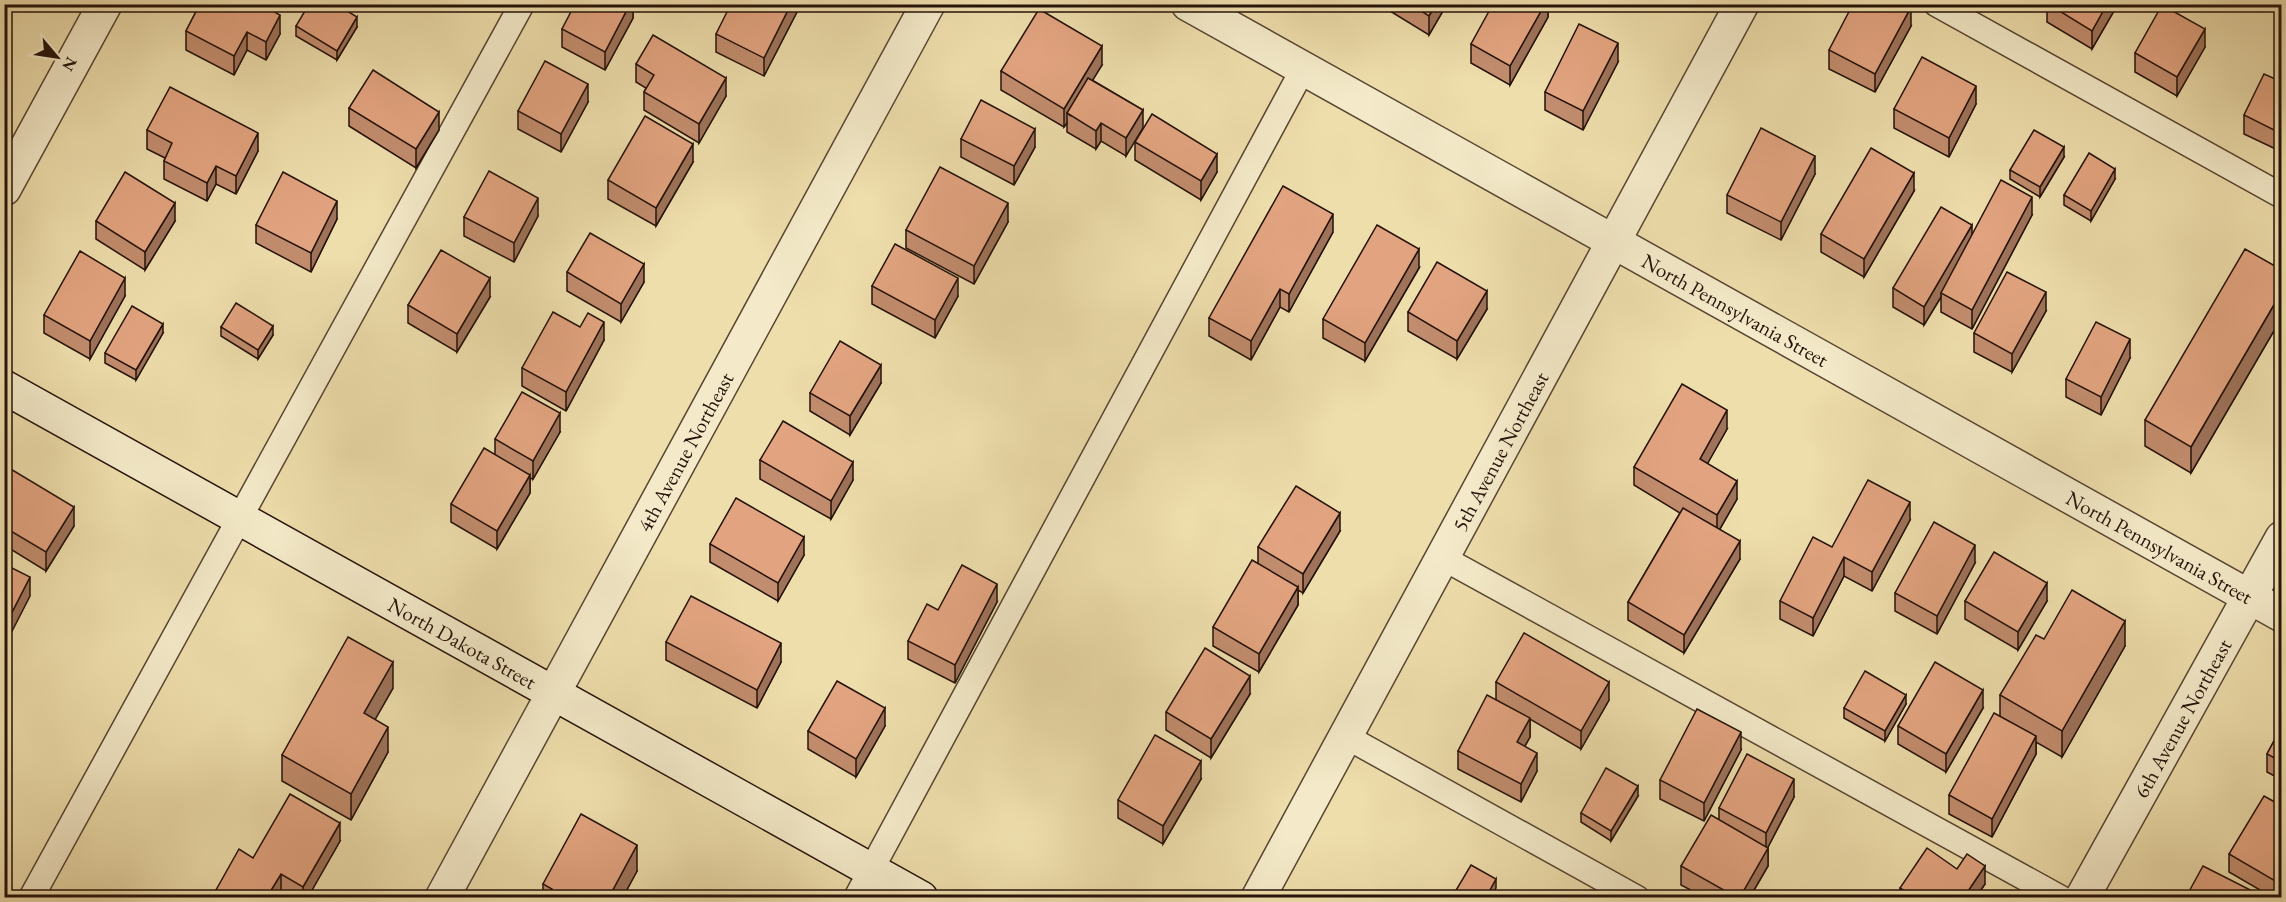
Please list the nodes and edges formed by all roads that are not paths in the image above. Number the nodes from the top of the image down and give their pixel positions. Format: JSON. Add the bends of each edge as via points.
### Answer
{"nodes":[{"id":1,"x":105,"y":4,"type":"edge"},
{"id":2,"x":522,"y":4,"type":"edge"},
{"id":3,"x":928,"y":4,"type":"edge"},
{"id":4,"x":1188,"y":4,"type":"edge"},
{"id":5,"x":1742,"y":4,"type":"edge"},
{"id":6,"x":1936,"y":4,"type":"edge"},
{"id":7,"x":1303,"y":69,"type":"junction"},
{"id":8,"x":4,"y":189,"type":"edge"},
{"id":9,"x":2282,"y":196,"type":"edge"},
{"id":10,"x":1614,"y":242,"type":"junction"},
{"id":11,"x":4,"y":387,"type":"edge"},
{"id":12,"x":242,"y":517,"type":"junction"},
{"id":13,"x":2282,"y":538,"type":"edge"},
{"id":14,"x":1443,"y":558,"type":"junction"},
{"id":15,"x":2249,"y":597,"type":"junction"},
{"id":16,"x":2282,"y":615,"type":"edge"},
{"id":17,"x":555,"y":691,"type":"junction"},
{"id":18,"x":1346,"y":736,"type":"junction"},
{"id":19,"x":871,"y":869,"type":"junction"},
{"id":20,"x":31,"y":897,"type":"edge"},
{"id":21,"x":442,"y":897,"type":"edge"},
{"id":22,"x":856,"y":897,"type":"edge"},
{"id":23,"x":921,"y":897,"type":"edge"},
{"id":24,"x":1258,"y":897,"type":"edge"},
{"id":25,"x":1637,"y":897,"type":"edge"},
{"id":26,"x":2061,"y":897,"type":"edge"},
{"id":27,"x":2082,"y":897,"type":"edge"}],
"edges":[{"from":1,"to":8,"type":"street"},
{"from":2,"to":12,"type":"lane"},
{"from":3,"to":17,"type":"street","name":"4th Avenue Northeast"},
{"from":4,"to":7,"type":"street","name":"North Pennsylvania Street"},
{"from":5,"to":10,"type":"street","name":"5th Avenue Northeast"},
{"from":6,"to":9,"type":"lane"},
{"from":7,"to":10,"type":"street","name":"North Pennsylvania Street"},
{"from":7,"to":19,"type":"lane"},
{"from":10,"to":14,"type":"street","name":"5th Avenue Northeast"},
{"from":10,"to":15,"type":"street","name":"North Pennsylvania Street"},
{"from":11,"to":12,"type":"street","name":"North Dakota Street"},
{"from":12,"to":17,"type":"street","name":"North Dakota Street"},
{"from":12,"to":20,"type":"lane"},
{"from":13,"to":15,"type":"street","name":"6th Avenue Northeast"},
{"from":14,"to":18,"type":"street","name":"5th Avenue Northeast"},
{"from":14,"to":26,"type":"lane"},
{"from":15,"to":16,"type":"street","name":"North Pennsylvania Street"},
{"from":15,"to":27,"type":"street","name":"6th Avenue Northeast"},
{"from":17,"to":19,"type":"street","name":"North Dakota Street"},
{"from":17,"to":21,"type":"street","name":"4th Avenue Northeast"},
{"from":18,"to":24,"type":"street","name":"5th Avenue Northeast"},
{"from":18,"to":25,"type":"lane"},
{"from":19,"to":22,"type":"lane"},
{"from":19,"to":23,"type":"street","name":"North Dakota Street"}]}
